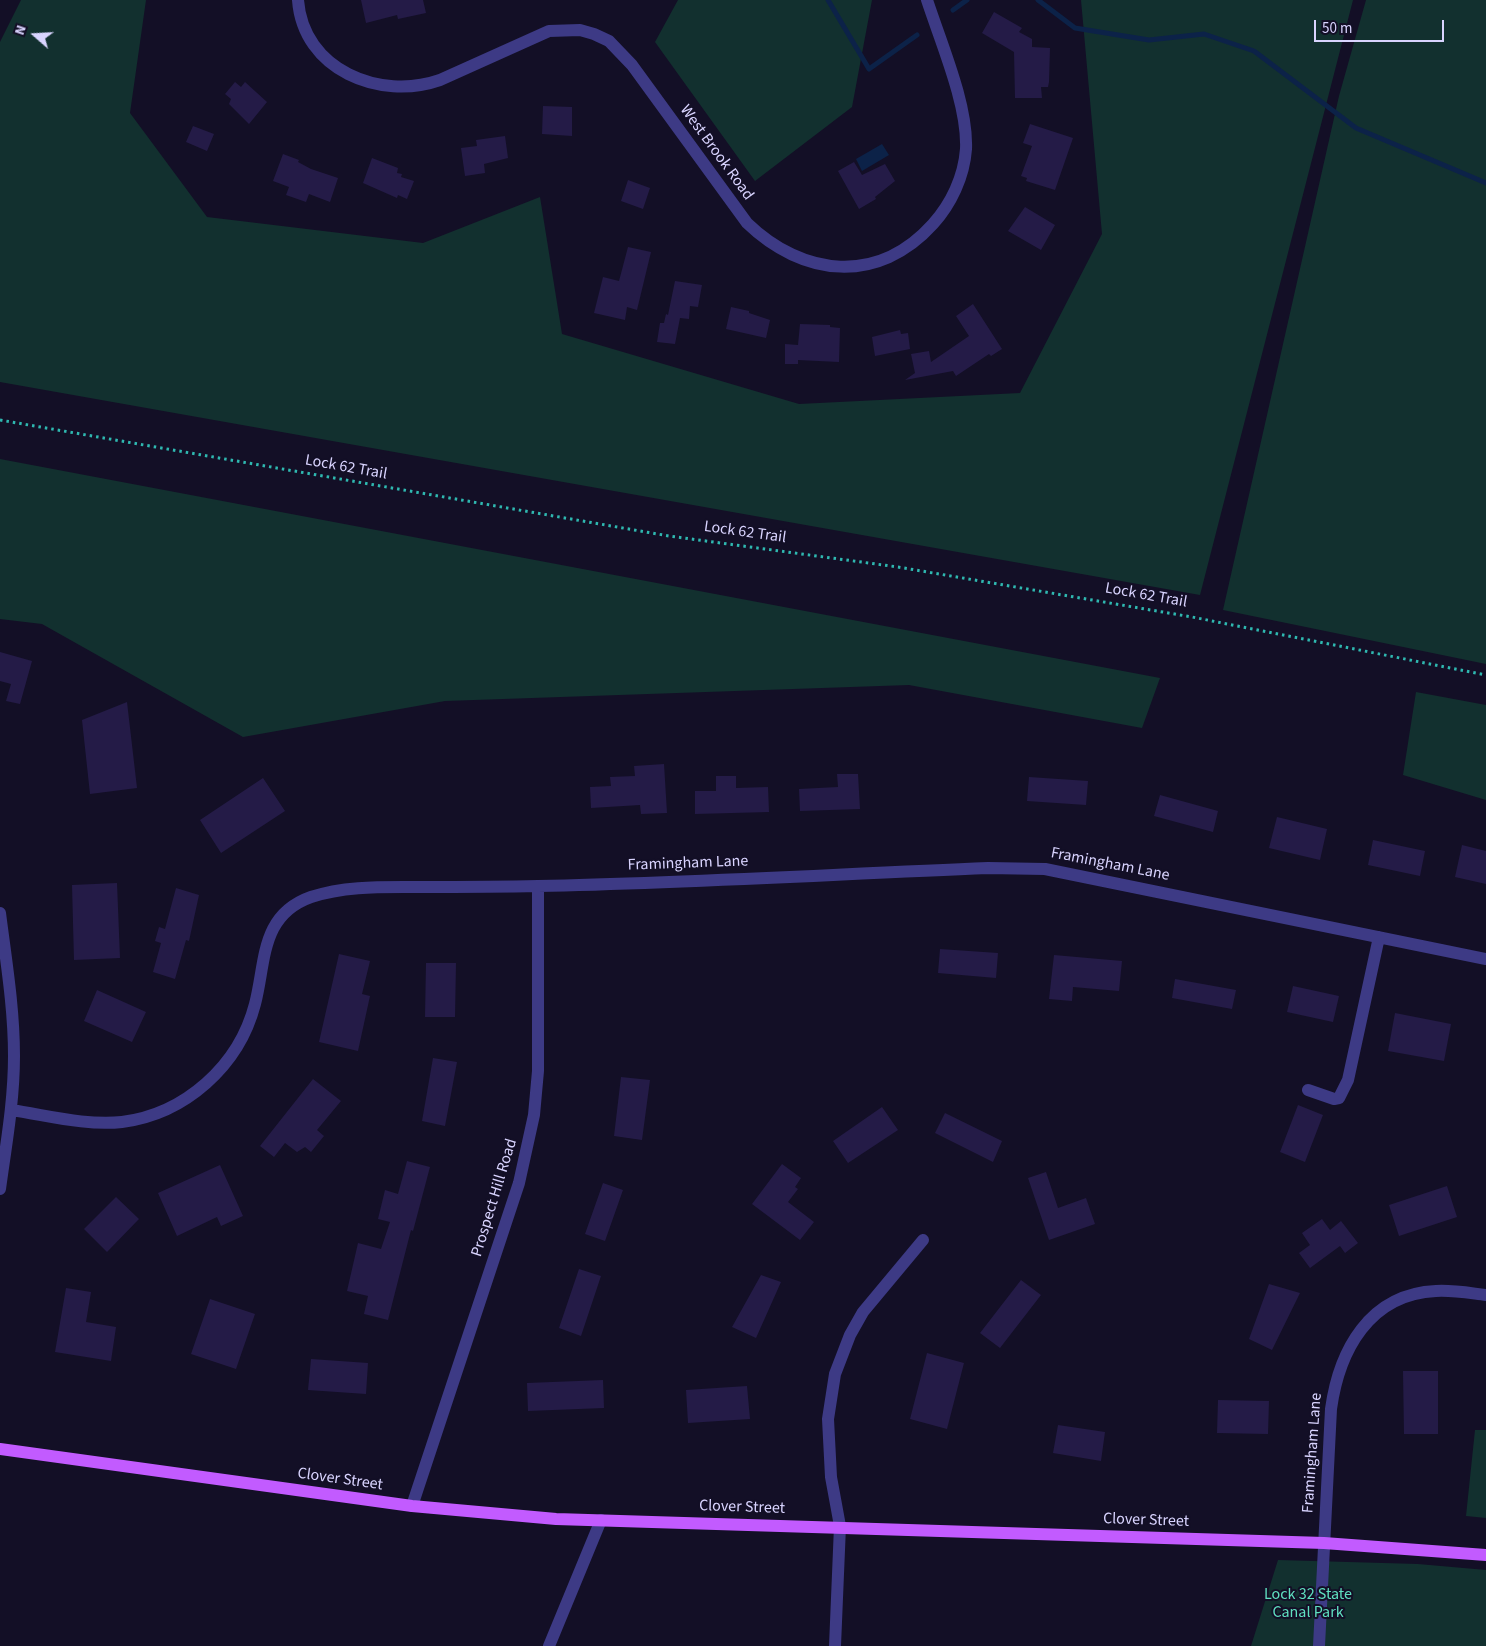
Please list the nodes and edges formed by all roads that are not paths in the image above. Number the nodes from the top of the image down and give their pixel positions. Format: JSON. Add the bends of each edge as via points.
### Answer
{"nodes":[{"id":1,"x":298,"y":0,"type":"edge"},
{"id":2,"x":927,"y":0,"type":"edge"},
{"id":3,"x":538,"y":886,"type":"junction"},
{"id":4,"x":0,"y":912,"type":"edge"},
{"id":5,"x":1379,"y":937,"type":"junction"},
{"id":6,"x":1486,"y":959,"type":"edge"},
{"id":7,"x":6,"y":1014,"type":"edge"},
{"id":8,"x":1308,"y":1090,"type":"dead end"},
{"id":9,"x":11,"y":1110,"type":"junction"},
{"id":10,"x":0,"y":1189,"type":"edge"},
{"id":11,"x":923,"y":1240,"type":"dead end"},
{"id":12,"x":1486,"y":1295,"type":"edge"},
{"id":13,"x":0,"y":1449,"type":"edge"},
{"id":14,"x":412,"y":1506,"type":"junction"},
{"id":15,"x":602,"y":1520,"type":"junction"},
{"id":16,"x":840,"y":1526,"type":"junction"},
{"id":17,"x":1324,"y":1543,"type":"junction"},
{"id":18,"x":1486,"y":1555,"type":"edge"},
{"id":19,"x":549,"y":1646,"type":"edge"},
{"id":20,"x":835,"y":1646,"type":"edge"},
{"id":21,"x":1319,"y":1646,"type":"edge"}],
"edges":[{"from":1,"to":2,"type":"street","name":"West Brook Road","via":[[304,26],[323,55],[347,74],[394,88],[425,86],[549,31],[572,30],[609,41],[632,65],[747,223],[776,248],[793,256],[841,267],[891,258],[909,248],[938,219],[958,184],[966,151],[962,108]]},
{"from":3,"to":5,"type":"street","name":"Framingham Lane","via":[[988,868],[1045,869]]},
{"from":3,"to":9,"type":"street","name":"Framingham Lane","via":[[366,888],[310,898],[286,912],[277,922],[264,951],[255,1006],[247,1028],[235,1051],[216,1075],[195,1092],[147,1117],[120,1122]]},
{"from":3,"to":14,"type":"street","name":"Prospect Hill Road","via":[[538,1071],[531,1136],[519,1183]]},
{"from":4,"to":7,"type":"street"},
{"from":5,"to":6,"type":"street","name":"Framingham Lane"},
{"from":5,"to":8,"type":"street","via":[[1344,1090],[1339,1098],[1334,1099]]},
{"from":7,"to":9,"type":"street","via":[[14,1058]]},
{"from":9,"to":10,"type":"street"},
{"from":11,"to":16,"type":"street","via":[[863,1312],[835,1374],[828,1445]]},
{"from":12,"to":17,"type":"street","name":"Framingham Lane","via":[[1455,1290],[1416,1294],[1383,1309],[1355,1336],[1335,1381]]},
{"from":13,"to":14,"type":"main road","name":"Clover Street"},
{"from":14,"to":15,"type":"main road","name":"Clover Street"},
{"from":15,"to":16,"type":"main road","name":"Clover Street"},
{"from":15,"to":19,"type":"street"},
{"from":16,"to":17,"type":"main road","name":"Clover Street"},
{"from":16,"to":20,"type":"street"},
{"from":17,"to":18,"type":"main road","name":"Clover Street"},
{"from":17,"to":21,"type":"street","name":"Framingham Lane"}]}
